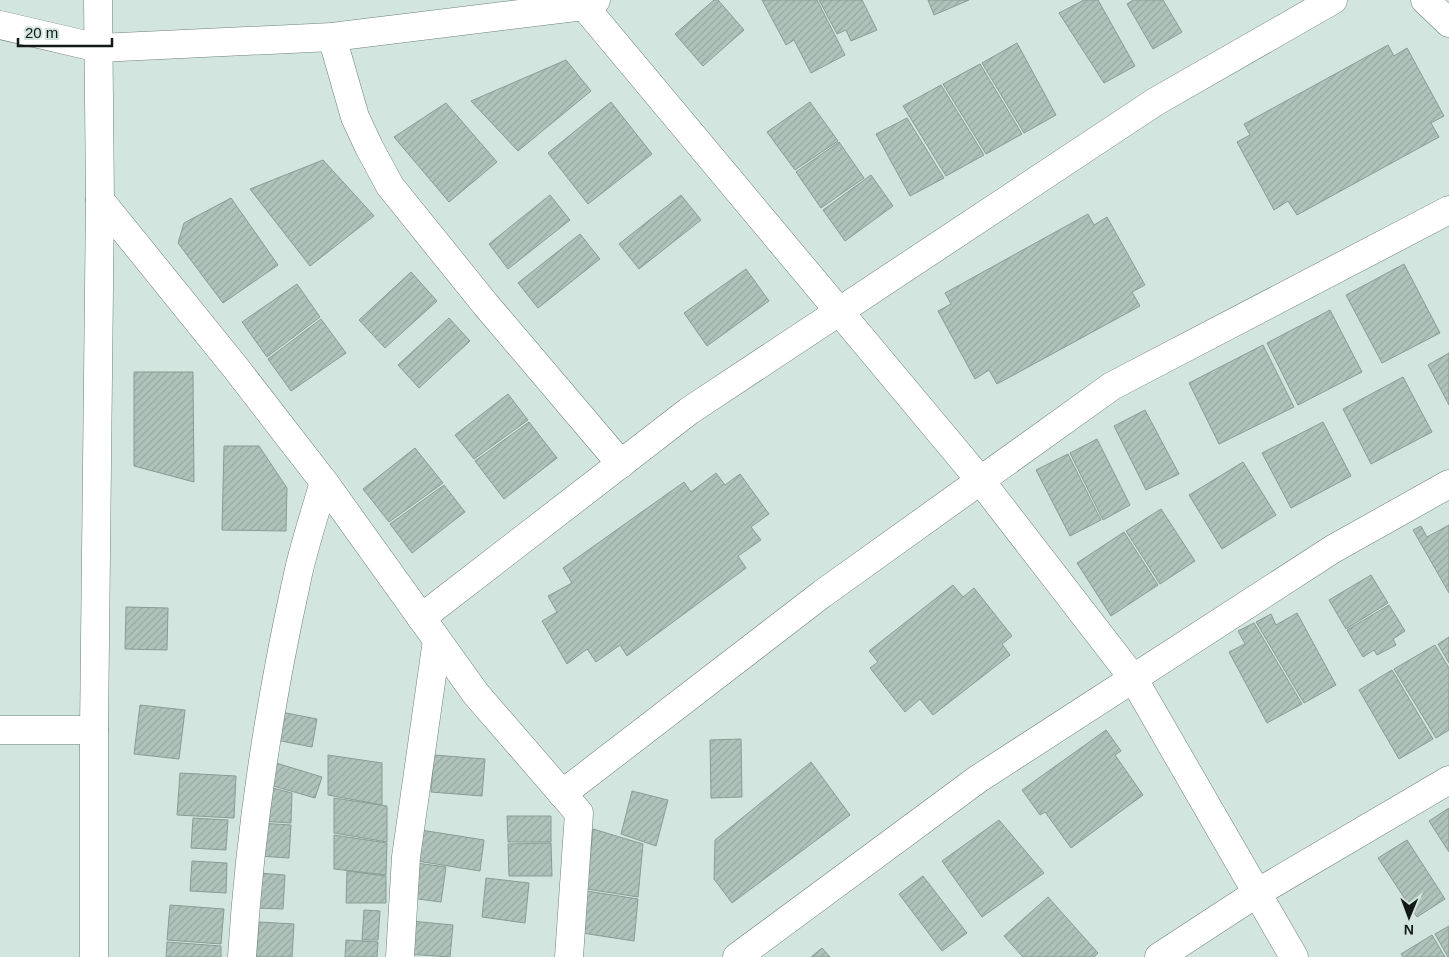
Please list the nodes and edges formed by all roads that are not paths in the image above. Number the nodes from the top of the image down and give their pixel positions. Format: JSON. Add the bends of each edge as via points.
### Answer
{"nodes":[{"id":1,"x":98,"y":0,"type":"edge"},
{"id":2,"x":1333,"y":0,"type":"edge"},
{"id":3,"x":1425,"y":0,"type":"edge"},
{"id":4,"x":590,"y":3,"type":"edge"},
{"id":5,"x":1449,"y":23,"type":"edge"},
{"id":6,"x":0,"y":25,"type":"edge"},
{"id":7,"x":332,"y":37,"type":"junction"},
{"id":8,"x":99,"y":48,"type":"junction"},
{"id":9,"x":100,"y":200,"type":"junction"},
{"id":10,"x":1449,"y":210,"type":"edge"},
{"id":11,"x":838,"y":312,"type":"junction"},
{"id":12,"x":621,"y":464,"type":"junction"},
{"id":13,"x":980,"y":480,"type":"junction"},
{"id":14,"x":324,"y":482,"type":"junction"},
{"id":15,"x":1449,"y":484,"type":"edge"},
{"id":16,"x":421,"y":618,"type":"junction"},
{"id":17,"x":437,"y":640,"type":"junction"},
{"id":18,"x":1133,"y":678,"type":"junction"},
{"id":19,"x":0,"y":730,"type":"edge"},
{"id":20,"x":94,"y":730,"type":"junction"},
{"id":21,"x":1449,"y":780,"type":"edge"},
{"id":22,"x":562,"y":794,"type":"junction"},
{"id":23,"x":1257,"y":893,"type":"junction"},
{"id":24,"x":94,"y":957,"type":"edge"},
{"id":25,"x":242,"y":957,"type":"edge"},
{"id":26,"x":400,"y":957,"type":"edge"},
{"id":27,"x":569,"y":957,"type":"edge"},
{"id":28,"x":737,"y":957,"type":"edge"},
{"id":29,"x":1159,"y":957,"type":"edge"},
{"id":30,"x":1294,"y":957,"type":"edge"}],
"edges":[{"from":1,"to":8,"type":"street"},
{"from":2,"to":11,"type":"street","via":[[1154,102]]},
{"from":3,"to":5,"type":"street"},
{"from":4,"to":7,"type":"street"},
{"from":4,"to":11,"type":"street"},
{"from":6,"to":8,"type":"street"},
{"from":7,"to":8,"type":"street"},
{"from":7,"to":12,"type":"street","via":[[356,117],[390,186]]},
{"from":8,"to":9,"type":"street"},
{"from":9,"to":14,"type":"street"},
{"from":9,"to":20,"type":"street"},
{"from":10,"to":13,"type":"street","via":[[1112,386]]},
{"from":11,"to":12,"type":"street","via":[[689,411]]},
{"from":11,"to":13,"type":"street"},
{"from":12,"to":16,"type":"street"},
{"from":13,"to":18,"type":"street"},
{"from":13,"to":22,"type":"street","via":[[822,594]]},
{"from":14,"to":16,"type":"street"},
{"from":14,"to":25,"type":"street","via":[[299,572],[266,732],[246,894]]},
{"from":15,"to":18,"type":"street","via":[[1333,549]]},
{"from":16,"to":17,"type":"street"},
{"from":17,"to":22,"type":"street","via":[[476,694]]},
{"from":17,"to":26,"type":"street","via":[[406,857]]},
{"from":18,"to":23,"type":"street"},
{"from":18,"to":28,"type":"street","via":[[978,779]]},
{"from":19,"to":20,"type":"street"},
{"from":20,"to":24,"type":"street"},
{"from":21,"to":23,"type":"street"},
{"from":22,"to":27,"type":"street","via":[[579,813]]},
{"from":23,"to":29,"type":"street"},
{"from":23,"to":30,"type":"street"}]}
